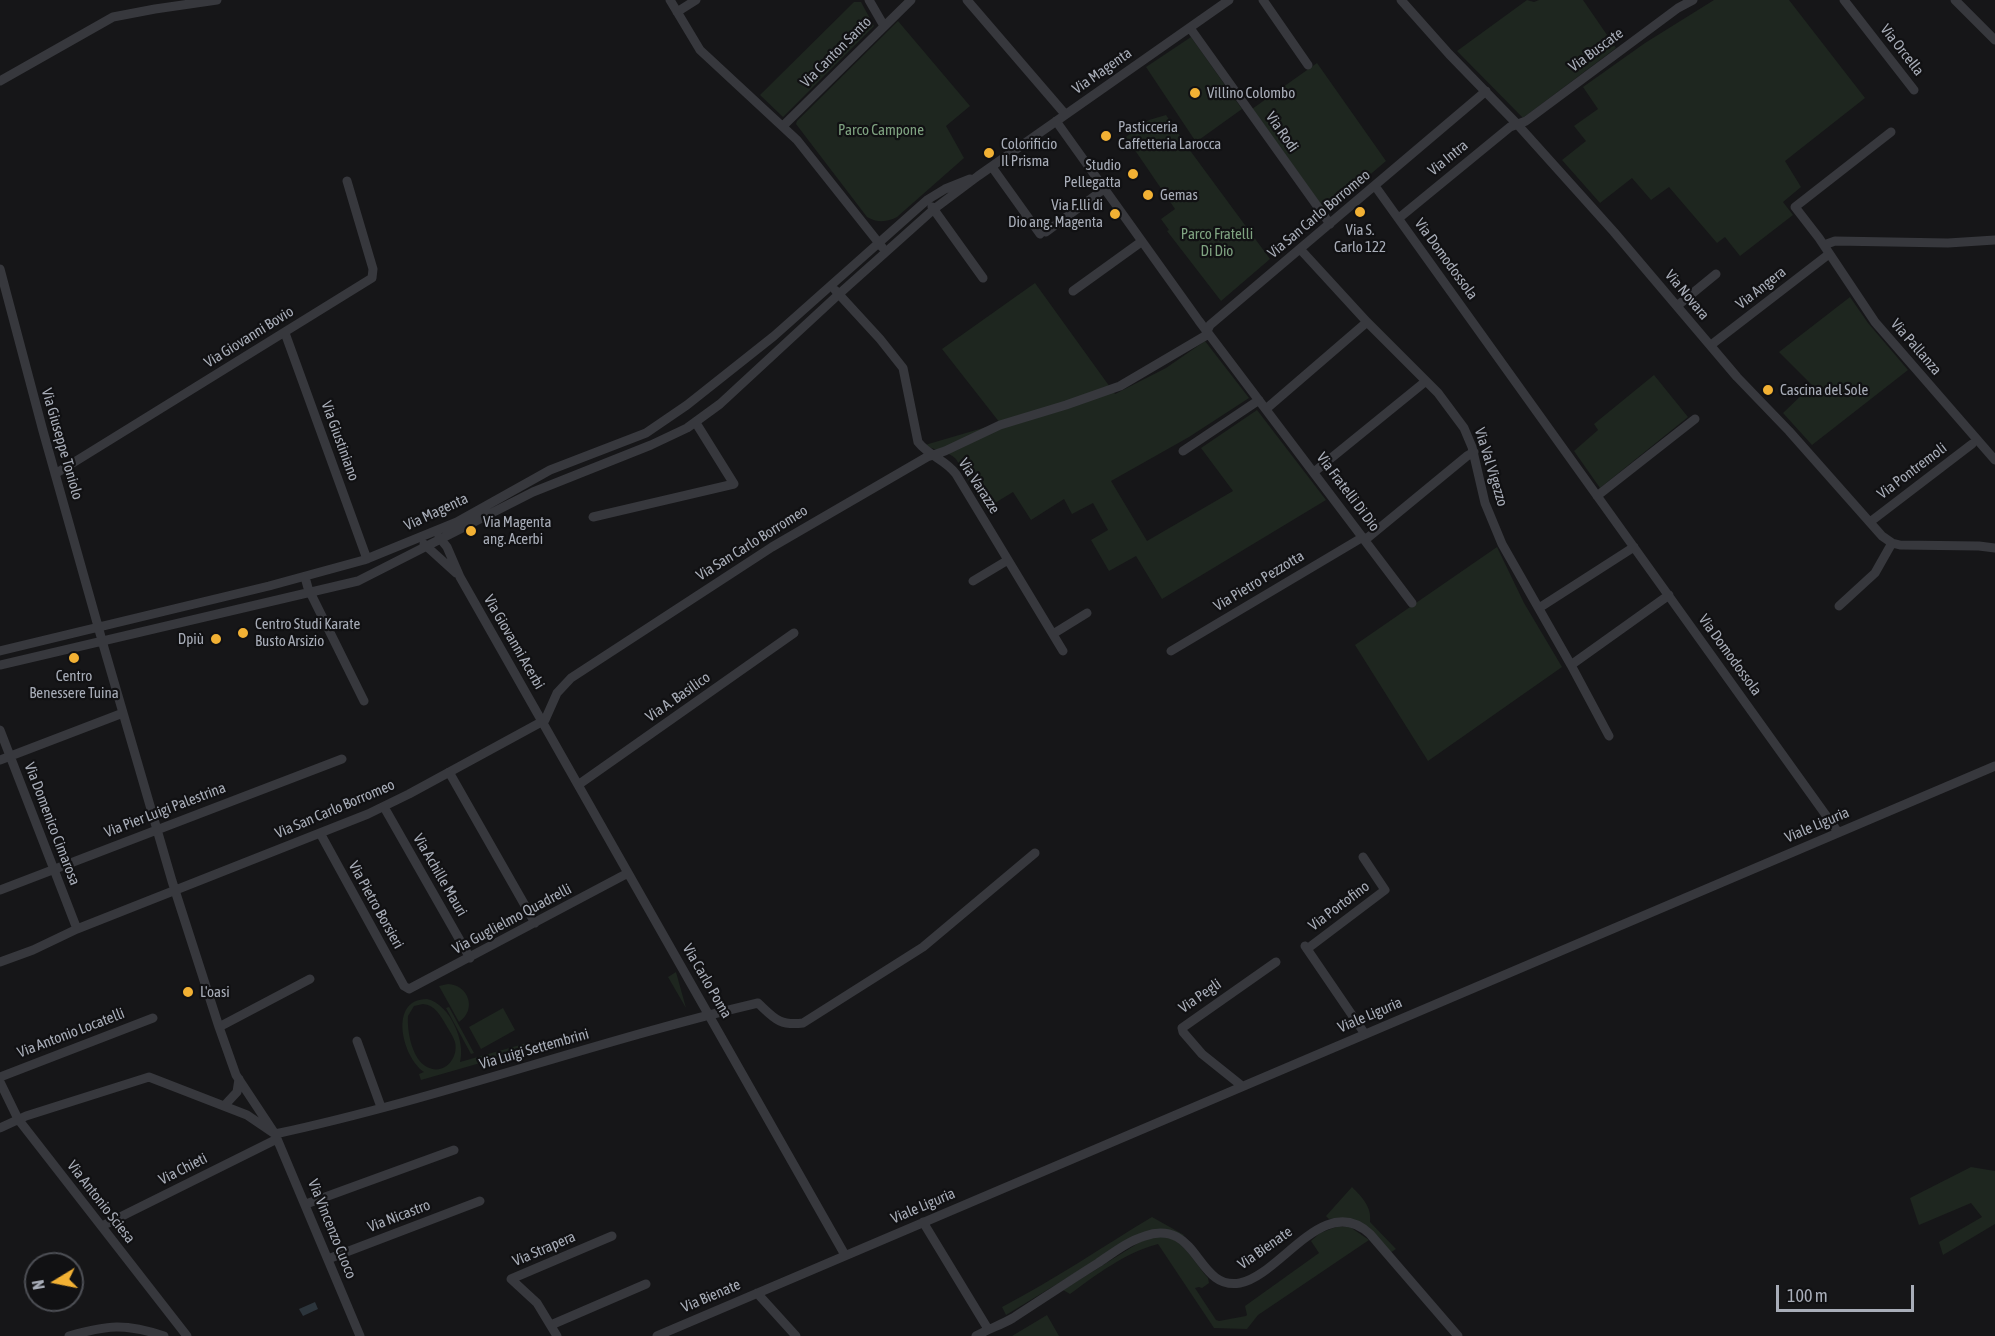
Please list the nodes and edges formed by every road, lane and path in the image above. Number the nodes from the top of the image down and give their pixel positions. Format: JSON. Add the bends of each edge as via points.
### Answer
{"nodes":[{"id":1,"x":217,"y":0,"type":"edge"},
{"id":2,"x":670,"y":0,"type":"edge"},
{"id":3,"x":696,"y":0,"type":"edge"},
{"id":4,"x":869,"y":0,"type":"edge"},
{"id":5,"x":911,"y":0,"type":"edge"},
{"id":6,"x":967,"y":0,"type":"edge"},
{"id":7,"x":1229,"y":0,"type":"edge"},
{"id":8,"x":1263,"y":0,"type":"edge"},
{"id":9,"x":1401,"y":0,"type":"edge"},
{"id":10,"x":1671,"y":0,"type":"edge"},
{"id":11,"x":1693,"y":0,"type":"edge"},
{"id":12,"x":1844,"y":0,"type":"edge"},
{"id":13,"x":1955,"y":0,"type":"edge"},
{"id":14,"x":1678,"y":9,"type":"junction"},
{"id":15,"x":676,"y":12,"type":"junction"},
{"id":16,"x":884,"y":26,"type":"junction"},
{"id":17,"x":1190,"y":28,"type":"junction"},
{"id":18,"x":1995,"y":40,"type":"edge"},
{"id":19,"x":1308,"y":65,"type":"dead end"},
{"id":20,"x":0,"y":81,"type":"edge"},
{"id":21,"x":1914,"y":90,"type":"dead end"},
{"id":22,"x":1486,"y":91,"type":"junction"},
{"id":23,"x":1065,"y":114,"type":"junction"},
{"id":24,"x":1056,"y":121,"type":"junction"},
{"id":25,"x":1518,"y":124,"type":"junction"},
{"id":26,"x":783,"y":126,"type":"junction"},
{"id":27,"x":1891,"y":132,"type":"dead end"},
{"id":28,"x":992,"y":167,"type":"junction"},
{"id":29,"x":978,"y":176,"type":"junction"},
{"id":30,"x":347,"y":181,"type":"dead end"},
{"id":31,"x":1376,"y":186,"type":"junction"},
{"id":32,"x":1104,"y":189,"type":"junction"},
{"id":33,"x":927,"y":200,"type":"junction"},
{"id":34,"x":934,"y":209,"type":"junction"},
{"id":35,"x":1399,"y":218,"type":"junction"},
{"id":36,"x":1330,"y":224,"type":"junction"},
{"id":37,"x":1995,"y":240,"type":"edge"},
{"id":38,"x":1141,"y":242,"type":"junction"},
{"id":39,"x":883,"y":247,"type":"junction"},
{"id":40,"x":1300,"y":249,"type":"junction"},
{"id":41,"x":1827,"y":249,"type":"junction"},
{"id":42,"x":0,"y":268,"type":"edge"},
{"id":43,"x":1716,"y":274,"type":"dead end"},
{"id":44,"x":983,"y":278,"type":"dead end"},
{"id":45,"x":831,"y":286,"type":"junction"},
{"id":46,"x":1073,"y":291,"type":"dead end"},
{"id":47,"x":838,"y":294,"type":"junction"},
{"id":48,"x":1677,"y":306,"type":"junction"},
{"id":49,"x":1367,"y":322,"type":"junction"},
{"id":50,"x":1208,"y":331,"type":"junction"},
{"id":51,"x":285,"y":333,"type":"junction"},
{"id":52,"x":1711,"y":345,"type":"junction"},
{"id":53,"x":1426,"y":381,"type":"junction"},
{"id":54,"x":1259,"y":400,"type":"junction"},
{"id":55,"x":1266,"y":409,"type":"junction"},
{"id":56,"x":1695,"y":420,"type":"dead end"},
{"id":57,"x":696,"y":423,"type":"junction"},
{"id":58,"x":646,"y":433,"type":"junction"},
{"id":59,"x":1972,"y":444,"type":"dead end"},
{"id":60,"x":651,"y":445,"type":"junction"},
{"id":61,"x":1183,"y":451,"type":"dead end"},
{"id":62,"x":1474,"y":452,"type":"junction"},
{"id":63,"x":935,"y":455,"type":"junction"},
{"id":64,"x":1995,"y":460,"type":"edge"},
{"id":65,"x":1314,"y":472,"type":"junction"},
{"id":66,"x":55,"y":474,"type":"junction"},
{"id":67,"x":1597,"y":496,"type":"junction"},
{"id":68,"x":593,"y":517,"type":"dead end"},
{"id":69,"x":1870,"y":522,"type":"junction"},
{"id":70,"x":434,"y":531,"type":"junction"},
{"id":71,"x":422,"y":536,"type":"junction"},
{"id":72,"x":1364,"y":538,"type":"junction"},
{"id":73,"x":442,"y":540,"type":"junction"},
{"id":74,"x":1995,"y":541,"type":"edge"},
{"id":75,"x":1892,"y":543,"type":"junction"},
{"id":76,"x":1979,"y":546,"type":"junction"},
{"id":77,"x":427,"y":547,"type":"junction"},
{"id":78,"x":1634,"y":547,"type":"junction"},
{"id":79,"x":1995,"y":548,"type":"edge"},
{"id":80,"x":367,"y":559,"type":"junction"},
{"id":81,"x":1008,"y":560,"type":"junction"},
{"id":82,"x":305,"y":576,"type":"junction"},
{"id":83,"x":460,"y":577,"type":"junction"},
{"id":84,"x":973,"y":581,"type":"dead end"},
{"id":85,"x":311,"y":593,"type":"junction"},
{"id":86,"x":1669,"y":595,"type":"junction"},
{"id":87,"x":1412,"y":603,"type":"dead end"},
{"id":88,"x":1839,"y":606,"type":"dead end"},
{"id":89,"x":1539,"y":608,"type":"junction"},
{"id":90,"x":1087,"y":613,"type":"dead end"},
{"id":91,"x":99,"y":628,"type":"junction"},
{"id":92,"x":794,"y":633,"type":"dead end"},
{"id":93,"x":1053,"y":634,"type":"junction"},
{"id":94,"x":102,"y":641,"type":"junction"},
{"id":95,"x":0,"y":651,"type":"edge"},
{"id":96,"x":1063,"y":651,"type":"dead end"},
{"id":97,"x":1171,"y":651,"type":"dead end"},
{"id":98,"x":0,"y":665,"type":"edge"},
{"id":99,"x":1571,"y":665,"type":"junction"},
{"id":100,"x":364,"y":701,"type":"dead end"},
{"id":101,"x":123,"y":713,"type":"junction"},
{"id":102,"x":542,"y":722,"type":"junction"},
{"id":103,"x":0,"y":730,"type":"edge"},
{"id":104,"x":1609,"y":736,"type":"dead end"},
{"id":105,"x":10,"y":756,"type":"junction"},
{"id":106,"x":342,"y":759,"type":"dead end"},
{"id":107,"x":0,"y":760,"type":"edge"},
{"id":108,"x":1995,"y":766,"type":"edge"},
{"id":109,"x":449,"y":772,"type":"junction"},
{"id":110,"x":578,"y":785,"type":"junction"},
{"id":111,"x":384,"y":807,"type":"junction"},
{"id":112,"x":157,"y":830,"type":"junction"},
{"id":113,"x":1838,"y":832,"type":"junction"},
{"id":114,"x":320,"y":833,"type":"junction"},
{"id":115,"x":1035,"y":853,"type":"dead end"},
{"id":116,"x":1363,"y":857,"type":"dead end"},
{"id":117,"x":53,"y":869,"type":"junction"},
{"id":118,"x":628,"y":873,"type":"junction"},
{"id":119,"x":0,"y":891,"type":"edge"},
{"id":120,"x":176,"y":891,"type":"junction"},
{"id":121,"x":535,"y":924,"type":"junction"},
{"id":122,"x":77,"y":929,"type":"junction"},
{"id":123,"x":470,"y":958,"type":"junction"},
{"id":124,"x":0,"y":962,"type":"edge"},
{"id":125,"x":1276,"y":962,"type":"dead end"},
{"id":126,"x":310,"y":979,"type":"dead end"},
{"id":127,"x":409,"y":990,"type":"joint"},
{"id":128,"x":708,"y":1014,"type":"junction"},
{"id":129,"x":153,"y":1018,"type":"dead end"},
{"id":130,"x":219,"y":1027,"type":"junction"},
{"id":131,"x":1365,"y":1034,"type":"junction"},
{"id":132,"x":357,"y":1041,"type":"dead end"},
{"id":133,"x":0,"y":1077,"type":"edge"},
{"id":134,"x":238,"y":1079,"type":"junction"},
{"id":135,"x":0,"y":1082,"type":"edge"},
{"id":136,"x":1242,"y":1086,"type":"junction"},
{"id":137,"x":224,"y":1106,"type":"junction"},
{"id":138,"x":381,"y":1107,"type":"junction"},
{"id":139,"x":18,"y":1119,"type":"junction"},
{"id":140,"x":0,"y":1128,"type":"edge"},
{"id":141,"x":276,"y":1136,"type":"junction"},
{"id":142,"x":454,"y":1150,"type":"dead end"},
{"id":143,"x":480,"y":1201,"type":"dead end"},
{"id":144,"x":306,"y":1204,"type":"junction"},
{"id":145,"x":923,"y":1222,"type":"junction"},
{"id":146,"x":102,"y":1226,"type":"junction"},
{"id":147,"x":612,"y":1236,"type":"dead end"},
{"id":148,"x":845,"y":1255,"type":"junction"},
{"id":149,"x":328,"y":1259,"type":"junction"},
{"id":150,"x":646,"y":1284,"type":"dead end"},
{"id":151,"x":757,"y":1293,"type":"junction"},
{"id":152,"x":551,"y":1325,"type":"junction"},
{"id":153,"x":988,"y":1329,"type":"junction"},
{"id":154,"x":69,"y":1336,"type":"edge"},
{"id":155,"x":164,"y":1336,"type":"edge"},
{"id":156,"x":187,"y":1336,"type":"edge"},
{"id":157,"x":360,"y":1336,"type":"edge"},
{"id":158,"x":557,"y":1336,"type":"edge"},
{"id":159,"x":657,"y":1336,"type":"edge"},
{"id":160,"x":796,"y":1336,"type":"edge"},
{"id":161,"x":976,"y":1336,"type":"edge"},
{"id":162,"x":1458,"y":1336,"type":"edge"}],
"edges":[{"from":1,"to":20,"type":"street","via":[[113,17]]},
{"from":2,"to":15,"type":"street"},
{"from":3,"to":15,"type":"street"},
{"from":4,"to":16,"type":"street"},
{"from":5,"to":16,"type":"street","name":"Via Canton Santo"},
{"from":6,"to":23,"type":"street"},
{"from":7,"to":17,"type":"street","name":"Via Magenta"},
{"from":8,"to":19,"type":"street"},
{"from":9,"to":22,"type":"street","name":"Via Novara"},
{"from":10,"to":14,"type":"street"},
{"from":11,"to":14,"type":"street","name":"Via Buscate"},
{"from":12,"to":21,"type":"street","name":"Via Orcella"},
{"from":13,"to":18,"type":"street"},
{"from":14,"to":25,"type":"street","name":"Via Buscate"},
{"from":15,"to":26,"type":"street","via":[[700,50]]},
{"from":16,"to":26,"type":"street","name":"Via Canton Santo"},
{"from":17,"to":23,"type":"street","name":"Via Magenta"},
{"from":17,"to":36,"type":"street","name":"Via Rodi"},
{"from":22,"to":25,"type":"street","name":"Via Novara"},
{"from":22,"to":31,"type":"street","name":"Via San Carlo Borromeo"},
{"from":23,"to":24,"type":"street","name":"Via Magenta"},
{"from":24,"to":28,"type":"street","name":"Via Magenta"},
{"from":24,"to":32,"type":"street","name":"Via Fratelli Di Dio"},
{"from":25,"to":35,"type":"street","name":"Via Intra"},
{"from":25,"to":48,"type":"street","name":"Via Novara"},
{"from":26,"to":39,"type":"street"},
{"from":27,"to":41,"type":"street","name":"Via Pallanza","via":[[1795,207]]},
{"from":28,"to":29,"type":"street","name":"Via Magenta"},
{"from":28,"to":32,"type":"street","via":[[1043,233]]},
{"from":29,"to":33,"type":"street","name":"Via Magenta"},
{"from":29,"to":34,"type":"street","name":"Via Magenta"},
{"from":30,"to":51,"type":"street","name":"Via Giovanni Bovio","via":[[372,278]]},
{"from":31,"to":35,"type":"street","name":"Via Domodossola"},
{"from":31,"to":36,"type":"street","name":"Via San Carlo Borromeo"},
{"from":32,"to":38,"type":"street","name":"Via Fratelli Di Dio"},
{"from":33,"to":34,"type":"street"},
{"from":33,"to":39,"type":"street","name":"Via Magenta"},
{"from":34,"to":39,"type":"street","name":"Via Magenta"},
{"from":34,"to":44,"type":"street"},
{"from":35,"to":67,"type":"street","name":"Via Domodossola"},
{"from":36,"to":40,"type":"street","name":"Via San Carlo Borromeo"},
{"from":37,"to":41,"type":"street","via":[[1834,241]]},
{"from":38,"to":46,"type":"street"},
{"from":38,"to":50,"type":"street","name":"Via Fratelli Di Dio"},
{"from":39,"to":45,"type":"street","name":"Via Magenta"},
{"from":39,"to":47,"type":"street","name":"Via Magenta"},
{"from":40,"to":49,"type":"street","name":"Via Val Vigezzo"},
{"from":40,"to":50,"type":"street","name":"Via San Carlo Borromeo","via":[[1210,325]]},
{"from":41,"to":52,"type":"street","name":"Via Angera"},
{"from":41,"to":64,"type":"street","name":"Via Pallanza","via":[[1875,322]]},
{"from":42,"to":66,"type":"street","name":"Via Giuseppe Toniolo"},
{"from":43,"to":48,"type":"street"},
{"from":45,"to":47,"type":"street"},
{"from":45,"to":58,"type":"street","name":"Via Magenta","via":[[752,354]]},
{"from":47,"to":57,"type":"street","name":"Via Magenta"},
{"from":47,"to":63,"type":"street","name":"Via Varazze","via":[[903,368],[916,437],[922,447]]},
{"from":48,"to":52,"type":"street","name":"Via Novara"},
{"from":49,"to":53,"type":"street","name":"Via Val Vigezzo"},
{"from":49,"to":55,"type":"street"},
{"from":50,"to":54,"type":"street","name":"Via Fratelli Di Dio"},
{"from":50,"to":63,"type":"street","name":"Via San Carlo Borromeo","via":[[1120,386],[1000,425]]},
{"from":51,"to":66,"type":"street","name":"Via Giovanni Bovio"},
{"from":51,"to":80,"type":"street","name":"Via Giustiniano"},
{"from":52,"to":69,"type":"street","name":"Via Novara"},
{"from":53,"to":62,"type":"street","name":"Via Val Vigezzo","via":[[1460,421]]},
{"from":53,"to":65,"type":"street"},
{"from":54,"to":55,"type":"street","name":"Via Fratelli Di Dio"},
{"from":54,"to":61,"type":"street"},
{"from":55,"to":65,"type":"street","name":"Via Fratelli Di Dio"},
{"from":56,"to":67,"type":"street"},
{"from":57,"to":60,"type":"street","name":"Via Magenta"},
{"from":57,"to":68,"type":"street","via":[[734,484]]},
{"from":58,"to":60,"type":"street"},
{"from":58,"to":70,"type":"street","name":"Via Magenta","via":[[540,475]]},
{"from":59,"to":69,"type":"street","name":"Via Pontremoli"},
{"from":60,"to":73,"type":"street","name":"Via Magenta","via":[[533,492]]},
{"from":62,"to":72,"type":"street","name":"Via Pietro Pezzotta"},
{"from":62,"to":89,"type":"street","name":"Via Val Vigezzo","via":[[1494,526]]},
{"from":63,"to":81,"type":"street","name":"Via Varazze","via":[[956,474]]},
{"from":63,"to":102,"type":"street","name":"Via San Carlo Borromeo","via":[[772,547],[574,676],[561,688]]},
{"from":65,"to":72,"type":"street","name":"Via Fratelli Di Dio"},
{"from":66,"to":91,"type":"street","name":"Via Giuseppe Toniolo"},
{"from":67,"to":78,"type":"street","name":"Via Domodossola"},
{"from":69,"to":75,"type":"street","name":"Via Novara"},
{"from":70,"to":71,"type":"street","name":"Via Magenta"},
{"from":70,"to":73,"type":"street"},
{"from":71,"to":77,"type":"street"},
{"from":71,"to":80,"type":"street","name":"Via Magenta"},
{"from":72,"to":87,"type":"street","name":"Via Fratelli Di Dio"},
{"from":72,"to":97,"type":"street","name":"Via Pietro Pezzotta"},
{"from":73,"to":77,"type":"street","name":"Via Magenta"},
{"from":73,"to":83,"type":"street"},
{"from":74,"to":76,"type":"street"},
{"from":75,"to":76,"type":"street"},
{"from":75,"to":88,"type":"street","via":[[1875,573]]},
{"from":76,"to":79,"type":"street"},
{"from":77,"to":83,"type":"street"},
{"from":77,"to":85,"type":"street","name":"Via Magenta","via":[[363,579]]},
{"from":78,"to":86,"type":"street","name":"Via Domodossola"},
{"from":78,"to":89,"type":"street"},
{"from":80,"to":82,"type":"street","name":"Via Magenta"},
{"from":81,"to":84,"type":"street"},
{"from":81,"to":93,"type":"street","name":"Via Varazze"},
{"from":82,"to":85,"type":"street"},
{"from":82,"to":91,"type":"street","name":"Via Magenta"},
{"from":83,"to":102,"type":"street","name":"Via Giovanni Acerbi"},
{"from":85,"to":94,"type":"street","name":"Via Magenta"},
{"from":85,"to":100,"type":"street"},
{"from":86,"to":99,"type":"street"},
{"from":86,"to":113,"type":"street","name":"Via Domodossola"},
{"from":89,"to":99,"type":"street","name":"Via Val Vigezzo"},
{"from":90,"to":93,"type":"street"},
{"from":91,"to":94,"type":"street","name":"Via Giuseppe Toniolo"},
{"from":91,"to":95,"type":"street","name":"Via Magenta"},
{"from":92,"to":110,"type":"street","name":"Via A. Basilico"},
{"from":93,"to":96,"type":"street","name":"Via Varazze"},
{"from":94,"to":98,"type":"street","name":"Via Magenta"},
{"from":94,"to":101,"type":"street","name":"Via Giuseppe Toniolo"},
{"from":99,"to":104,"type":"street","name":"Via Val Vigezzo"},
{"from":101,"to":105,"type":"street"},
{"from":101,"to":112,"type":"street","name":"Via Giuseppe Toniolo"},
{"from":102,"to":109,"type":"street","name":"Via San Carlo Borromeo"},
{"from":102,"to":110,"type":"street","name":"Via Carlo Poma"},
{"from":103,"to":105,"type":"street","name":"Via Domenico Cimarosa"},
{"from":105,"to":107,"type":"street"},
{"from":105,"to":117,"type":"street","name":"Via Domenico Cimarosa"},
{"from":106,"to":112,"type":"street","name":"Via Pier Luigi Palestrina"},
{"from":108,"to":113,"type":"street","name":"Viale Liguria"},
{"from":109,"to":111,"type":"street","name":"Via San Carlo Borromeo"},
{"from":109,"to":121,"type":"street"},
{"from":110,"to":118,"type":"street","name":"Via Carlo Poma"},
{"from":111,"to":114,"type":"street","name":"Via San Carlo Borromeo"},
{"from":111,"to":123,"type":"street","name":"Via Achille Mauri"},
{"from":112,"to":117,"type":"street","name":"Via Pier Luigi Palestrina"},
{"from":112,"to":120,"type":"street","name":"Via Giuseppe Toniolo"},
{"from":113,"to":131,"type":"street","name":"Viale Liguria"},
{"from":114,"to":120,"type":"street","name":"Via San Carlo Borromeo"},
{"from":114,"to":127,"type":"street","name":"Via Pietro Borsieri"},
{"from":115,"to":128,"type":"street","name":"Via Luigi Settembrini","via":[[923,946],[803,1023],[779,1022],[758,1002]]},
{"from":116,"to":131,"type":"street","name":"Via Portofino","via":[[1385,891],[1306,947]]},
{"from":117,"to":119,"type":"street","name":"Via Pier Luigi Palestrina"},
{"from":117,"to":122,"type":"street","name":"Via Domenico Cimarosa"},
{"from":118,"to":121,"type":"street","name":"Via Guglielmo Quadrelli"},
{"from":118,"to":128,"type":"street","name":"Via Carlo Poma"},
{"from":120,"to":122,"type":"street","name":"Via San Carlo Borromeo"},
{"from":120,"to":130,"type":"street","name":"Via Vincenzo Cuoco"},
{"from":121,"to":123,"type":"street","name":"Via Guglielmo Quadrelli"},
{"from":122,"to":124,"type":"street","name":"Via San Carlo Borromeo"},
{"from":123,"to":127,"type":"street","name":"Via Guglielmo Quadrelli"},
{"from":125,"to":136,"type":"street","name":"Via Pegli","via":[[1182,1028],[1202,1054]]},
{"from":126,"to":130,"type":"street"},
{"from":128,"to":138,"type":"street","name":"Via Luigi Settembrini"},
{"from":128,"to":148,"type":"street","name":"Via Carlo Poma"},
{"from":129,"to":133,"type":"street","name":"Via Antonio Locatelli"},
{"from":130,"to":134,"type":"street","name":"Via Vincenzo Cuoco"},
{"from":131,"to":136,"type":"street","name":"Viale Liguria"},
{"from":132,"to":138,"type":"street"},
{"from":134,"to":137,"type":"street","via":[[237,1092]]},
{"from":134,"to":141,"type":"street","name":"Via Vincenzo Cuoco"},
{"from":135,"to":139,"type":"street","name":"Via Antonio Sciesa"},
{"from":136,"to":145,"type":"street","name":"Viale Liguria"},
{"from":137,"to":139,"type":"street","via":[[149,1077]]},
{"from":137,"to":141,"type":"street","via":[[255,1119]]},
{"from":138,"to":141,"type":"street","name":"Via Luigi Settembrini"},
{"from":139,"to":140,"type":"street"},
{"from":139,"to":146,"type":"street","name":"Via Antonio Sciesa"},
{"from":141,"to":144,"type":"street","name":"Via Vincenzo Cuoco"},
{"from":141,"to":146,"type":"street","name":"Via Chieti"},
{"from":142,"to":144,"type":"street"},
{"from":143,"to":149,"type":"street","name":"Via Nicastro"},
{"from":144,"to":149,"type":"street","name":"Via Vincenzo Cuoco"},
{"from":145,"to":148,"type":"street","name":"Viale Liguria"},
{"from":145,"to":153,"type":"street"},
{"from":146,"to":156,"type":"street","name":"Via Antonio Sciesa"},
{"from":147,"to":152,"type":"street","name":"Via Strapera","via":[[512,1279],[535,1300]]},
{"from":148,"to":151,"type":"street","name":"Viale Liguria"},
{"from":149,"to":157,"type":"street","name":"Via Vincenzo Cuoco"},
{"from":150,"to":152,"type":"street"},
{"from":151,"to":159,"type":"street","name":"Via Bienate"},
{"from":151,"to":160,"type":"street","name":"Via Bienate"},
{"from":152,"to":158,"type":"street","name":"Via Strapera"},
{"from":153,"to":161,"type":"street","name":"Via Bienate"},
{"from":153,"to":162,"type":"street","name":"Via Bienate","via":[[1011,1319],[1123,1246],[1146,1236],[1175,1236],[1212,1275],[1238,1283],[1256,1276],[1318,1229],[1344,1222],[1368,1233]]},
{"from":154,"to":155,"type":"street","via":[[109,1326]]}]}
